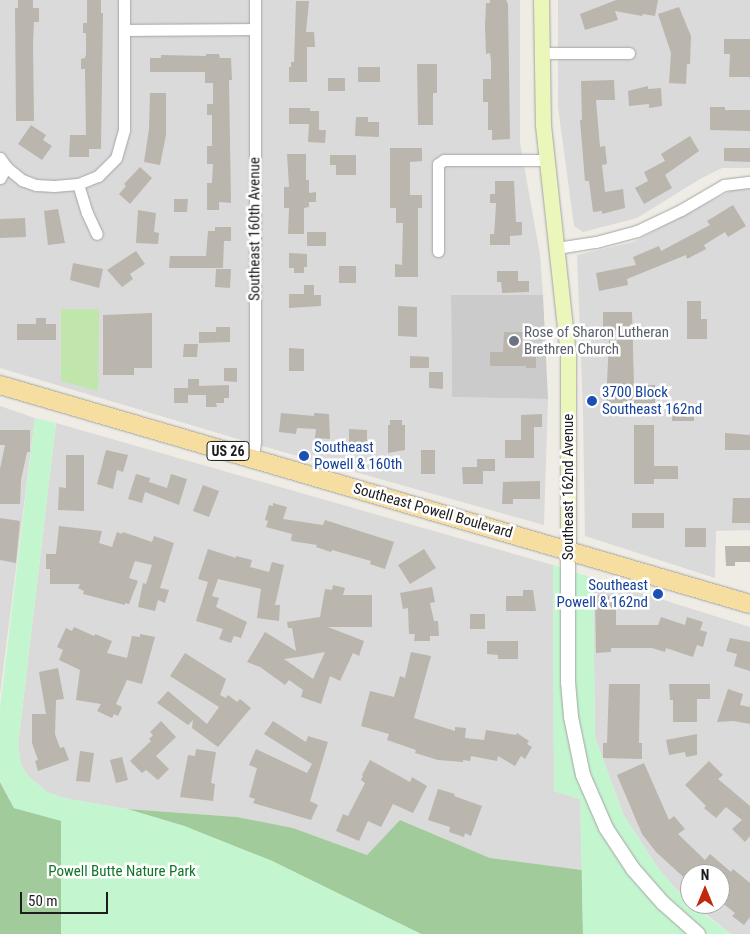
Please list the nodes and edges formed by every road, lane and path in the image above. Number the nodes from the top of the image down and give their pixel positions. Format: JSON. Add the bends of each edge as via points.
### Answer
{"nodes":[{"id":1,"x":124,"y":0,"type":"edge"},
{"id":2,"x":255,"y":0,"type":"edge"},
{"id":3,"x":541,"y":0,"type":"edge"},
{"id":4,"x":255,"y":29,"type":"junction"},
{"id":5,"x":124,"y":30,"type":"junction"},
{"id":6,"x":540,"y":53,"type":"junction"},
{"id":7,"x":629,"y":53,"type":"dead end"},
{"id":8,"x":546,"y":160,"type":"junction"},
{"id":9,"x":3,"y":162,"type":"edge"},
{"id":10,"x":0,"y":178,"type":"edge"},
{"id":11,"x":750,"y":182,"type":"edge"},
{"id":12,"x":78,"y":184,"type":"junction"},
{"id":13,"x":97,"y":234,"type":"dead end"},
{"id":14,"x":557,"y":248,"type":"junction"},
{"id":15,"x":438,"y":251,"type":"dead end"},
{"id":16,"x":0,"y":386,"type":"edge"},
{"id":17,"x":253,"y":458,"type":"junction"},
{"id":18,"x":568,"y":550,"type":"junction"},
{"id":19,"x":750,"y":604,"type":"edge"},
{"id":20,"x":698,"y":934,"type":"edge"}],
"edges":[{"from":1,"to":5,"type":"street"},
{"from":2,"to":4,"type":"street","name":"Southeast 160th Avenue"},
{"from":3,"to":6,"type":"main road","name":"Southeast 162nd Avenue"},
{"from":4,"to":5,"type":"street"},
{"from":4,"to":17,"type":"street","name":"Southeast 160th Avenue"},
{"from":5,"to":12,"type":"street","via":[[124,130],[121,146],[106,170]]},
{"from":6,"to":7,"type":"street"},
{"from":6,"to":8,"type":"main road","name":"Southeast 162nd Avenue"},
{"from":8,"to":14,"type":"main road","name":"Southeast 162nd Avenue"},
{"from":8,"to":15,"type":"street","via":[[444,160],[438,164]]},
{"from":9,"to":10,"type":"street"},
{"from":9,"to":12,"type":"street","via":[[22,180],[36,185]]},
{"from":11,"to":14,"type":"street","via":[[724,185],[637,231]]},
{"from":12,"to":13,"type":"street"},
{"from":14,"to":18,"type":"main road","name":"Southeast 162nd Avenue","via":[[568,364]]},
{"from":16,"to":17,"type":"main road","name":"Southeast Powell Boulevard","number":"US 26"},
{"from":17,"to":18,"type":"main road","name":"Southeast Powell Boulevard","number":"US 26"},
{"from":18,"to":19,"type":"main road","name":"Southeast Powell Boulevard","number":"US 26"},
{"from":18,"to":20,"type":"street","name":"Southeast 162nd Avenue","via":[[568,682],[571,717],[583,775],[606,828],[632,869]]}]}
